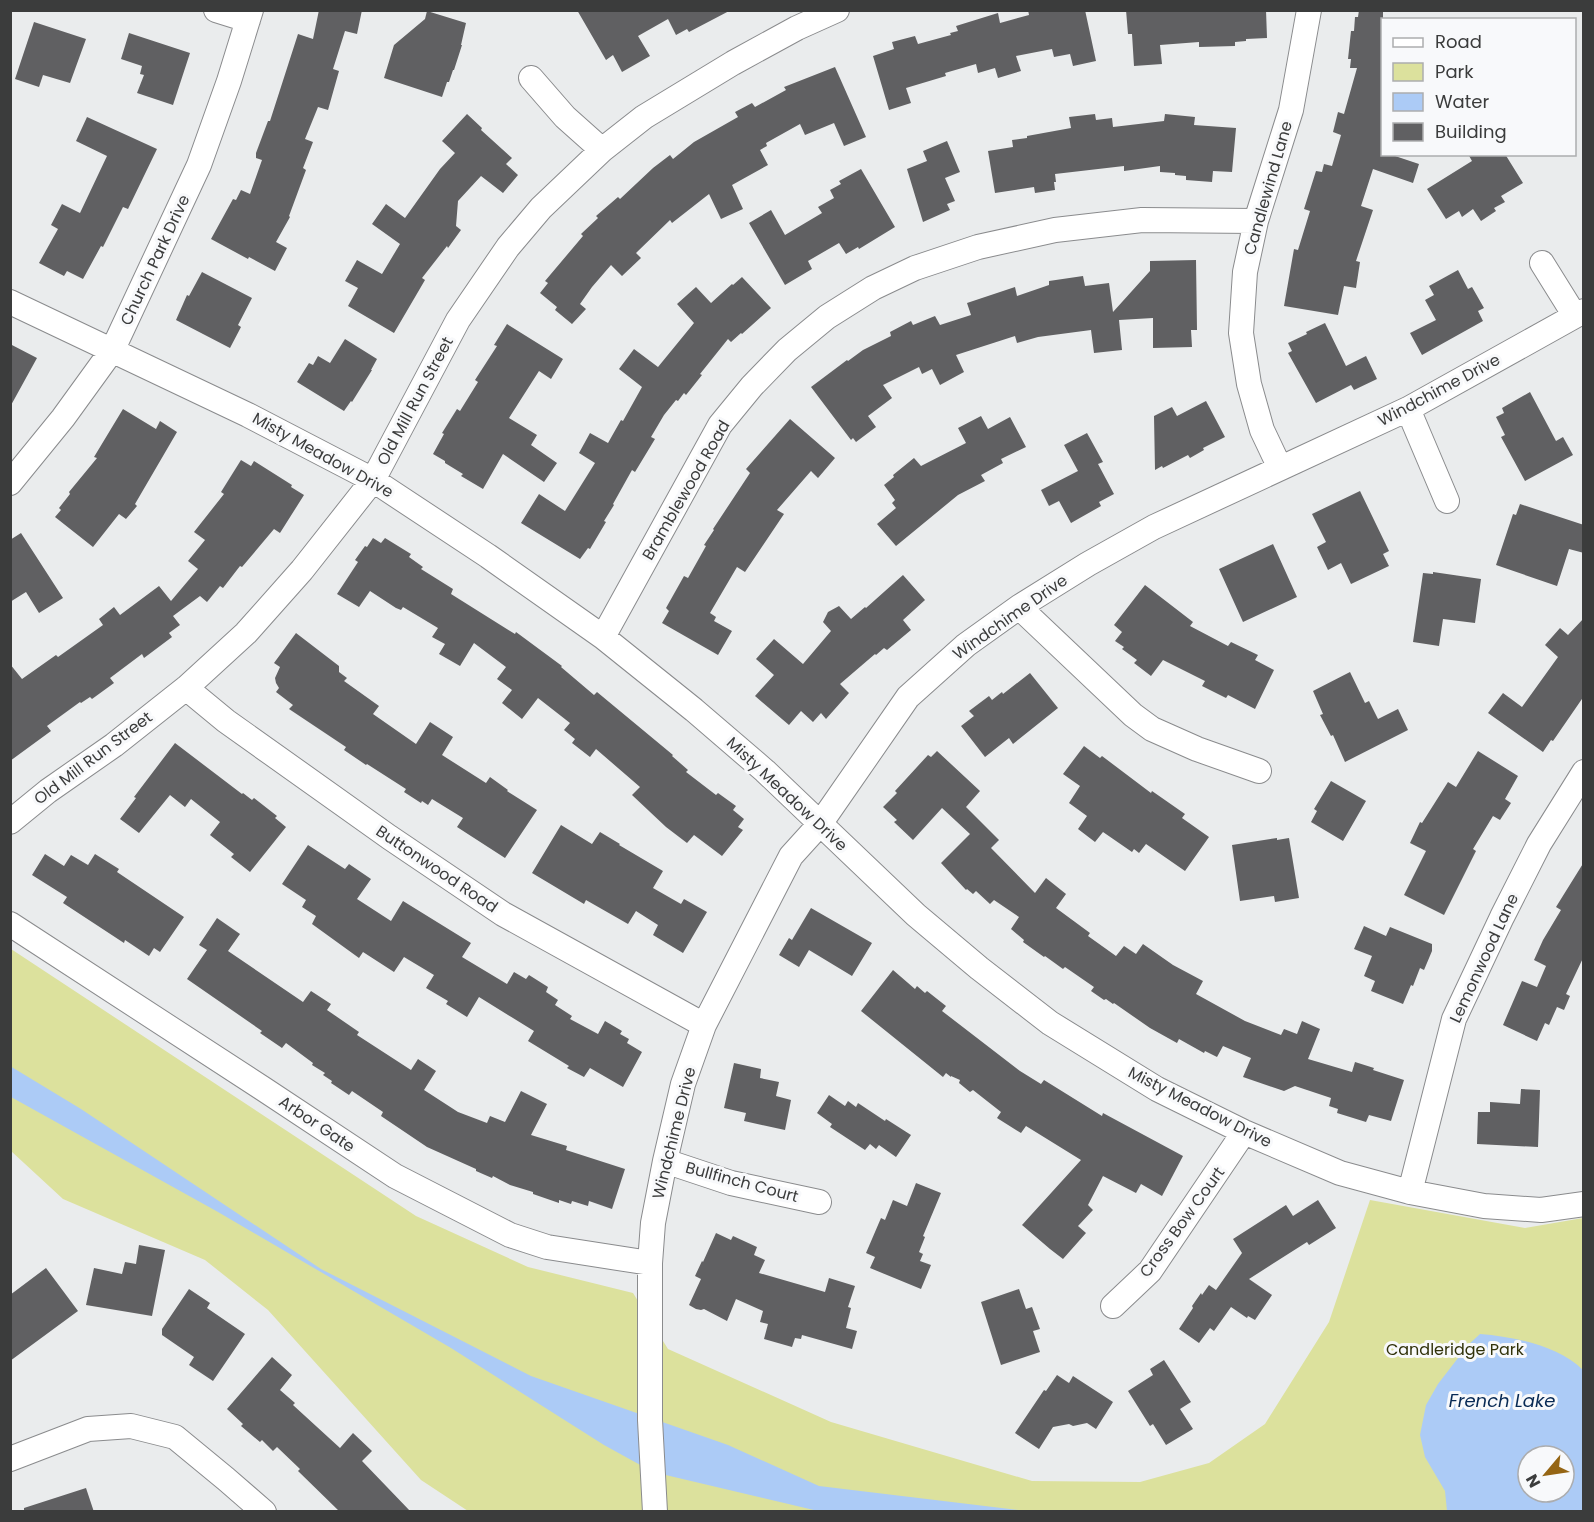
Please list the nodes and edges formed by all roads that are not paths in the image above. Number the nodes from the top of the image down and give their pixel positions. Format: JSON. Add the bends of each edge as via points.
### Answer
{"nodes":[{"id":1,"x":216,"y":10,"type":"edge"},
{"id":2,"x":837,"y":10,"type":"edge"},
{"id":3,"x":1309,"y":10,"type":"edge"},
{"id":4,"x":249,"y":15,"type":"edge"},
{"id":5,"x":531,"y":78,"type":"dead end"},
{"id":6,"x":602,"y":150,"type":"junction"},
{"id":7,"x":1256,"y":221,"type":"junction"},
{"id":8,"x":1542,"y":263,"type":"dead end"},
{"id":9,"x":10,"y":302,"type":"edge"},
{"id":10,"x":1579,"y":313,"type":"edge"},
{"id":11,"x":113,"y":349,"type":"junction"},
{"id":12,"x":1408,"y":409,"type":"junction"},
{"id":13,"x":1280,"y":468,"type":"junction"},
{"id":14,"x":373,"y":480,"type":"junction"},
{"id":15,"x":10,"y":483,"type":"edge"},
{"id":16,"x":1447,"y":501,"type":"dead end"},
{"id":17,"x":1019,"y":607,"type":"junction"},
{"id":18,"x":603,"y":637,"type":"junction"},
{"id":19,"x":186,"y":688,"type":"junction"},
{"id":20,"x":1259,"y":771,"type":"dead end"},
{"id":21,"x":1584,"y":772,"type":"edge"},
{"id":22,"x":10,"y":822,"type":"edge"},
{"id":23,"x":820,"y":824,"type":"junction"},
{"id":24,"x":10,"y":924,"type":"edge"},
{"id":25,"x":704,"y":1025,"type":"junction"},
{"id":26,"x":1244,"y":1132,"type":"junction"},
{"id":27,"x":665,"y":1161,"type":"junction"},
{"id":28,"x":1410,"y":1192,"type":"junction"},
{"id":29,"x":819,"y":1202,"type":"dead end"},
{"id":30,"x":1584,"y":1204,"type":"edge"},
{"id":31,"x":650,"y":1263,"type":"junction"},
{"id":32,"x":1113,"y":1306,"type":"dead end"},
{"id":33,"x":10,"y":1459,"type":"edge"},
{"id":34,"x":264,"y":1512,"type":"edge"},
{"id":35,"x":655,"y":1512,"type":"edge"}],
"edges":[{"from":1,"to":4,"type":"street"},
{"from":2,"to":6,"type":"street","name":"Old Mill Run Street","via":[[733,63],[644,117]]},
{"from":3,"to":7,"type":"street","name":"Candlewind Lane","via":[[1291,110]]},
{"from":4,"to":11,"type":"street","name":"Church Park Drive","via":[[199,165]]},
{"from":5,"to":6,"type":"street","via":[[565,117]]},
{"from":6,"to":14,"type":"street","name":"Old Mill Run Street","via":[[508,247],[458,320]]},
{"from":7,"to":13,"type":"street","name":"Candlewind Lane","via":[[1245,272],[1241,333],[1252,396],[1262,430]]},
{"from":7,"to":18,"type":"street","name":"Bramblewood Road","via":[[1142,220],[1055,230],[915,268],[827,317],[787,350],[720,425]]},
{"from":8,"to":10,"type":"street"},
{"from":9,"to":11,"type":"street","name":"Misty Meadow Drive"},
{"from":10,"to":12,"type":"street","name":"Windchime Drive"},
{"from":11,"to":14,"type":"street","name":"Misty Meadow Drive"},
{"from":11,"to":15,"type":"street","name":"Church Park Drive"},
{"from":12,"to":13,"type":"street","name":"Windchime Drive"},
{"from":12,"to":16,"type":"street"},
{"from":13,"to":17,"type":"street","name":"Windchime Drive","via":[[1154,527]]},
{"from":14,"to":18,"type":"street","name":"Misty Meadow Drive"},
{"from":14,"to":19,"type":"street","name":"Old Mill Run Street","via":[[246,633]]},
{"from":17,"to":20,"type":"street","via":[[1132,715],[1152,729]]},
{"from":17,"to":23,"type":"street","name":"Windchime Drive","via":[[966,645],[908,698]]},
{"from":18,"to":23,"type":"street","name":"Misty Meadow Drive","via":[[765,771]]},
{"from":19,"to":22,"type":"street","name":"Old Mill Run Street"},
{"from":19,"to":25,"type":"street","name":"Buttonwood Road","via":[[264,749],[503,914]]},
{"from":21,"to":28,"type":"street","name":"Lemonwood Lane","via":[[1539,844],[1454,1019]]},
{"from":23,"to":25,"type":"street","name":"Windchime Drive","via":[[791,856]]},
{"from":23,"to":26,"type":"street","name":"Misty Meadow Drive","via":[[916,915],[1050,1023],[1157,1089]]},
{"from":24,"to":31,"type":"street","name":"Arbor Gate","via":[[395,1176],[510,1235],[547,1247]]},
{"from":25,"to":27,"type":"street","name":"Windchime Drive","via":[[683,1084]]},
{"from":26,"to":28,"type":"street","name":"Misty Meadow Drive","via":[[1340,1173]]},
{"from":26,"to":32,"type":"street","name":"Cross Bow Court","via":[[1150,1271]]},
{"from":27,"to":29,"type":"street","name":"Bullfinch Court","via":[[731,1183]]},
{"from":27,"to":31,"type":"street","name":"Windchime Drive"},
{"from":28,"to":30,"type":"street","name":"Misty Meadow Drive","via":[[1484,1206],[1541,1210]]},
{"from":31,"to":35,"type":"street","name":"Windchime Drive","via":[[650,1420]]},
{"from":33,"to":34,"type":"street","via":[[88,1430],[131,1426],[175,1437]]}]}
